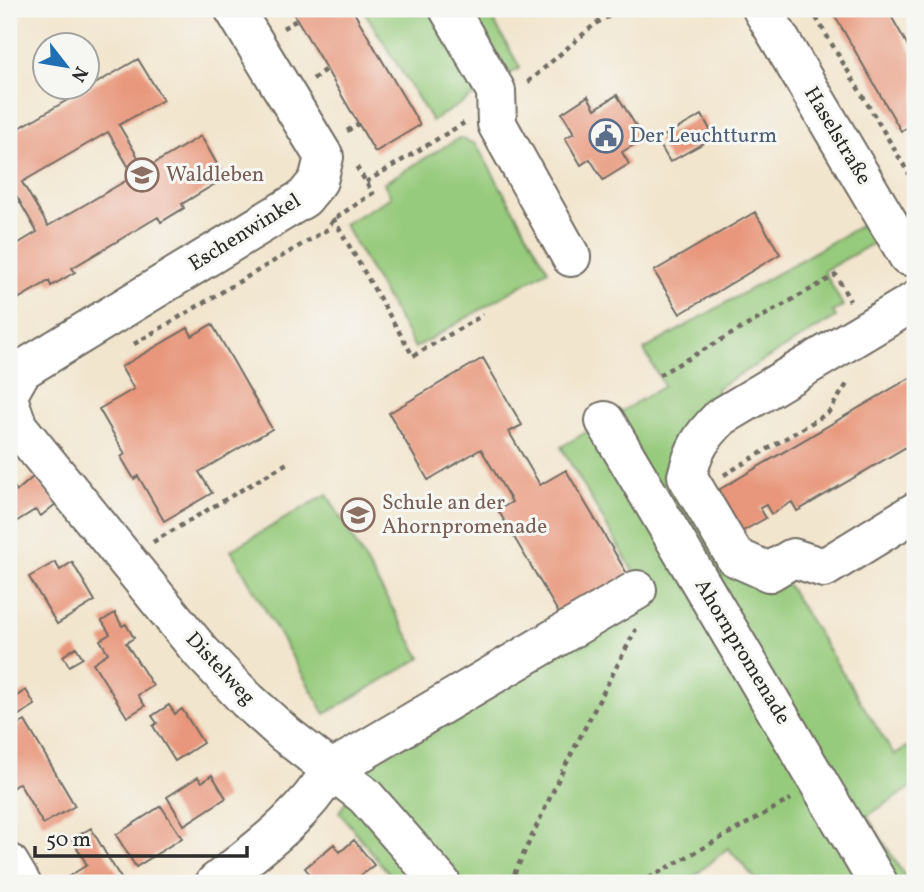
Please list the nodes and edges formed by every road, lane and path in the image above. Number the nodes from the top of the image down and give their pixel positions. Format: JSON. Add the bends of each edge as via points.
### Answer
{"nodes":[{"id":1,"x":234,"y":9,"type":"edge"},
{"id":2,"x":449,"y":9,"type":"edge"},
{"id":3,"x":762,"y":9,"type":"edge"},
{"id":4,"x":811,"y":9,"type":"edge"},
{"id":5,"x":915,"y":184,"type":"edge"},
{"id":6,"x":313,"y":187,"type":"junction"},
{"id":7,"x":915,"y":252,"type":"edge"},
{"id":8,"x":571,"y":257,"type":"dead end"},
{"id":9,"x":915,"y":301,"type":"edge"},
{"id":10,"x":483,"y":316,"type":"dead end"},
{"id":11,"x":12,"y":407,"type":"edge"},
{"id":12,"x":605,"y":421,"type":"dead end"},
{"id":13,"x":289,"y":462,"type":"dead end"},
{"id":14,"x":915,"y":512,"type":"edge"},
{"id":15,"x":125,"y":558,"type":"junction"},
{"id":16,"x":638,"y":606,"type":"joint"},
{"id":17,"x":331,"y":771,"type":"junction"},
{"id":18,"x":794,"y":797,"type":"dead end"},
{"id":19,"x":9,"y":863,"type":"edge"},
{"id":20,"x":21,"y":883,"type":"edge"},
{"id":21,"x":215,"y":883,"type":"edge"},
{"id":22,"x":441,"y":883,"type":"edge"},
{"id":23,"x":510,"y":883,"type":"edge"},
{"id":24,"x":640,"y":883,"type":"edge"},
{"id":25,"x":878,"y":883,"type":"edge"}],
"edges":[{"from":1,"to":6,"type":"street","name":"Eschenwinkel","via":[[324,157]]},
{"from":2,"to":8,"type":"street","via":[[496,91],[497,124]]},
{"from":3,"to":7,"type":"street","name":"Haselstraße","via":[[908,256]]},
{"from":4,"to":5,"type":"path"},
{"from":6,"to":10,"type":"path","via":[[413,356]]},
{"from":6,"to":11,"type":"street","name":"Eschenwinkel","via":[[304,198],[22,370]]},
{"from":9,"to":14,"type":"street","via":[[721,417],[692,453],[687,476],[735,557],[769,572],[793,558],[824,568]]},
{"from":11,"to":15,"type":"street","name":"Distelweg"},
{"from":12,"to":25,"type":"street","name":"Ahornpromenade"},
{"from":13,"to":15,"type":"path"},
{"from":15,"to":17,"type":"street","name":"Distelweg","via":[[201,652],[247,700]]},
{"from":16,"to":17,"type":"street"},
{"from":16,"to":23,"type":"path"},
{"from":17,"to":21,"type":"street","via":[[292,821]]},
{"from":17,"to":22,"type":"street","name":"Distelweg","via":[[365,796]]},
{"from":18,"to":24,"type":"path"},
{"from":19,"to":20,"type":"street"}]}
